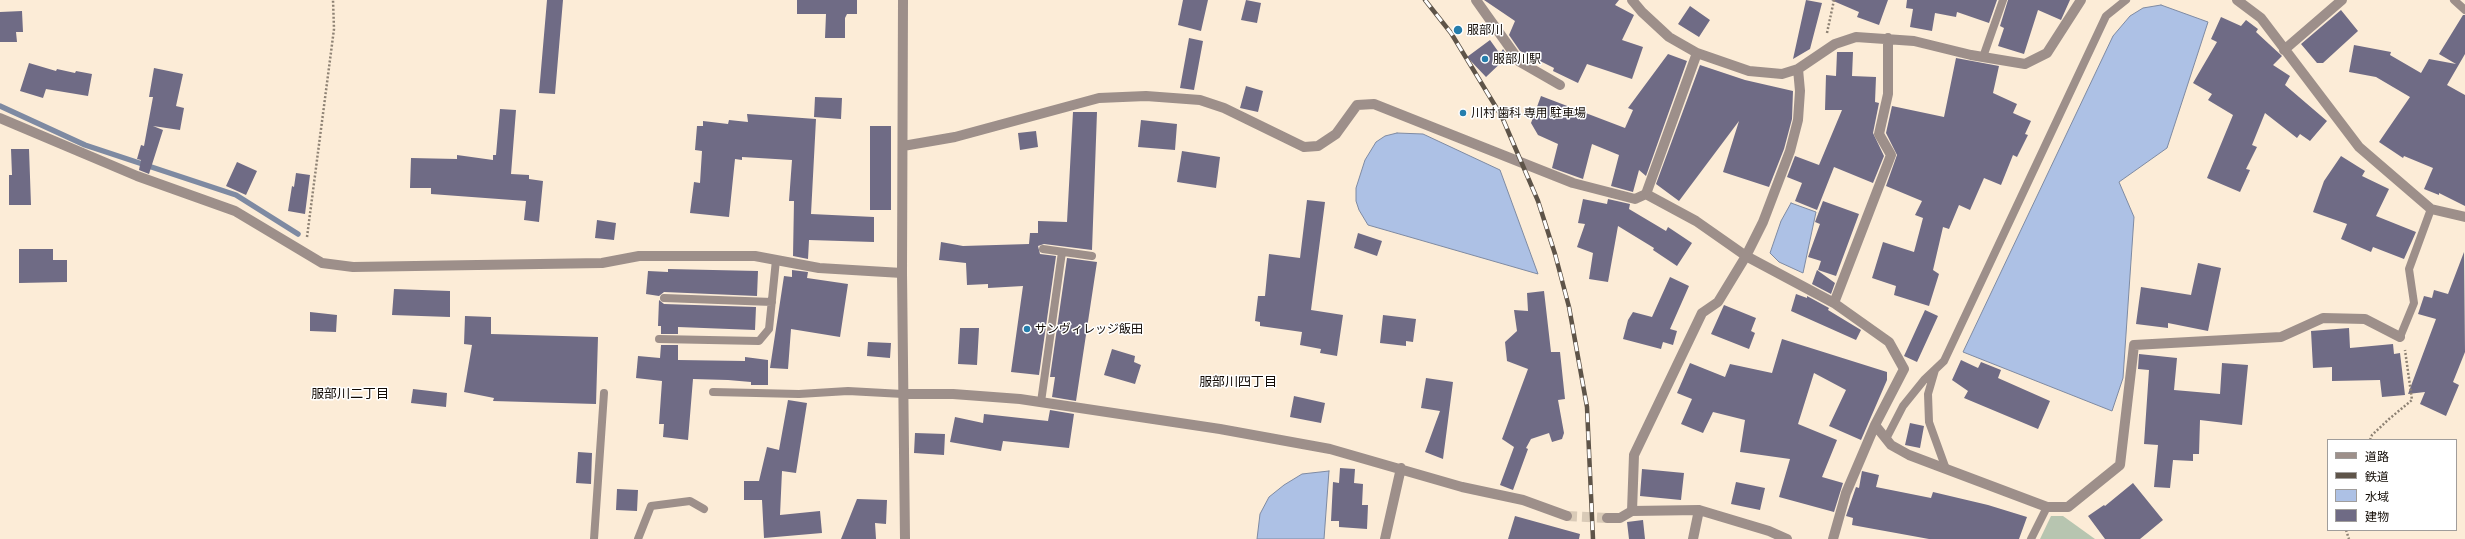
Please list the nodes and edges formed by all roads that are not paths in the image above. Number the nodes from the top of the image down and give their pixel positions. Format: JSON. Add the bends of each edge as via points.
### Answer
{"nodes":[{"id":1,"x":904,"y":0,"type":"edge"},
{"id":2,"x":1476,"y":0,"type":"edge"},
{"id":3,"x":1632,"y":0,"type":"edge"},
{"id":4,"x":2003,"y":0,"type":"edge"},
{"id":5,"x":2081,"y":0,"type":"edge"},
{"id":6,"x":2126,"y":0,"type":"edge"},
{"id":7,"x":2237,"y":0,"type":"edge"},
{"id":8,"x":2342,"y":0,"type":"edge"},
{"id":9,"x":2454,"y":0,"type":"edge"},
{"id":10,"x":2465,"y":10,"type":"edge"},
{"id":11,"x":1888,"y":38,"type":"junction"},
{"id":12,"x":2284,"y":50,"type":"junction"},
{"id":13,"x":1697,"y":53,"type":"junction"},
{"id":14,"x":1984,"y":57,"type":"junction"},
{"id":15,"x":1798,"y":69,"type":"junction"},
{"id":16,"x":1560,"y":85,"type":"dead end"},
{"id":17,"x":0,"y":118,"type":"edge"},
{"id":18,"x":903,"y":146,"type":"junction"},
{"id":19,"x":1646,"y":194,"type":"junction"},
{"id":20,"x":2431,"y":209,"type":"junction"},
{"id":21,"x":2465,"y":217,"type":"edge"},
{"id":22,"x":1043,"y":249,"type":"dead end"},
{"id":23,"x":1062,"y":252,"type":"junction"},
{"id":24,"x":1092,"y":256,"type":"dead end"},
{"id":25,"x":1746,"y":256,"type":"junction"},
{"id":26,"x":776,"y":260,"type":"junction"},
{"id":27,"x":902,"y":273,"type":"junction"},
{"id":28,"x":664,"y":298,"type":"dead end"},
{"id":29,"x":772,"y":302,"type":"junction"},
{"id":30,"x":1834,"y":303,"type":"junction"},
{"id":31,"x":2400,"y":337,"type":"joint"},
{"id":32,"x":660,"y":339,"type":"dead end"},
{"id":33,"x":1936,"y":370,"type":"junction"},
{"id":34,"x":713,"y":392,"type":"dead end"},
{"id":35,"x":604,"y":393,"type":"dead end"},
{"id":36,"x":903,"y":394,"type":"junction"},
{"id":37,"x":1041,"y":402,"type":"junction"},
{"id":38,"x":1875,"y":425,"type":"junction"},
{"id":39,"x":1886,"y":439,"type":"junction"},
{"id":40,"x":1400,"y":468,"type":"junction"},
{"id":41,"x":1946,"y":468,"type":"junction"},
{"id":42,"x":2047,"y":507,"type":"junction"},
{"id":43,"x":704,"y":509,"type":"dead end"},
{"id":44,"x":1699,"y":510,"type":"junction"},
{"id":45,"x":1632,"y":511,"type":"junction"},
{"id":46,"x":1567,"y":516,"type":"tunnel mouth"},
{"id":47,"x":1607,"y":518,"type":"tunnel mouth"},
{"id":48,"x":594,"y":539,"type":"edge"},
{"id":49,"x":638,"y":539,"type":"edge"},
{"id":50,"x":905,"y":539,"type":"edge"},
{"id":51,"x":1385,"y":539,"type":"edge"},
{"id":52,"x":1693,"y":539,"type":"edge"},
{"id":53,"x":1787,"y":539,"type":"edge"},
{"id":54,"x":1833,"y":539,"type":"edge"},
{"id":55,"x":2031,"y":539,"type":"edge"}],
"edges":[{"from":1,"to":18,"type":"street"},
{"from":2,"to":16,"type":"street","via":[[1520,62]]},
{"from":3,"to":13,"type":"street","via":[[1669,37]]},
{"from":4,"to":14,"type":"lane"},
{"from":5,"to":14,"type":"street","via":[[2047,53],[2025,64]]},
{"from":6,"to":33,"type":"lane","via":[[2106,16],[1944,361]]},
{"from":7,"to":12,"type":"street","via":[[2261,18]]},
{"from":8,"to":12,"type":"street"},
{"from":9,"to":10,"type":"lane"},
{"from":11,"to":14,"type":"street","via":[[1914,41]]},
{"from":11,"to":15,"type":"street","via":[[1856,37],[1835,44]]},
{"from":11,"to":30,"type":"street","via":[[1888,94],[1879,134],[1891,155]]},
{"from":12,"to":20,"type":"street","via":[[2358,148]]},
{"from":13,"to":15,"type":"street","via":[[1749,71],[1782,74]]},
{"from":13,"to":19,"type":"street"},
{"from":15,"to":25,"type":"street","via":[[1798,120],[1790,151],[1763,222]]},
{"from":17,"to":26,"type":"street","via":[[137,176],[235,211],[322,263],[353,267],[602,263],[639,256],[755,256]]},
{"from":18,"to":19,"type":"street","via":[[955,137],[1099,98],[1146,96],[1200,100],[1224,108],[1304,148],[1318,146],[1336,134],[1357,105],[1374,104],[1572,182],[1635,199]]},
{"from":18,"to":27,"type":"street"},
{"from":19,"to":25,"type":"street","via":[[1696,221]]},
{"from":20,"to":21,"type":"street"},
{"from":20,"to":31,"type":"lane","via":[[2409,269],[2414,303]]},
{"from":22,"to":23,"type":"lane"},
{"from":23,"to":24,"type":"lane"},
{"from":23,"to":37,"type":"lane"},
{"from":25,"to":30,"type":"street"},
{"from":25,"to":45,"type":"street","via":[[1718,302],[1702,313],[1634,455]]},
{"from":26,"to":27,"type":"street","via":[[819,268]]},
{"from":26,"to":29,"type":"lane"},
{"from":27,"to":36,"type":"street"},
{"from":28,"to":29,"type":"lane"},
{"from":29,"to":32,"type":"lane","via":[[769,329],[759,341]]},
{"from":30,"to":38,"type":"street","via":[[1889,342],[1904,369]]},
{"from":31,"to":42,"type":"street","via":[[2365,319],[2323,318],[2281,337],[2134,345],[2120,465],[2068,507]]},
{"from":33,"to":39,"type":"lane","via":[[1903,406]]},
{"from":33,"to":41,"type":"lane","via":[[1928,394],[1929,422]]},
{"from":34,"to":36,"type":"lane","via":[[799,394],[848,391]]},
{"from":35,"to":48,"type":"lane"},
{"from":36,"to":37,"type":"street","via":[[953,394]]},
{"from":36,"to":50,"type":"street"},
{"from":37,"to":40,"type":"street","via":[[1322,447]]},
{"from":38,"to":39,"type":"street"},
{"from":38,"to":54,"type":"street","via":[[1846,493]]},
{"from":39,"to":41,"type":"street","via":[[1908,455]]},
{"from":40,"to":46,"type":"street","via":[[1469,489],[1523,500]]},
{"from":40,"to":51,"type":"street"},
{"from":41,"to":42,"type":"street"},
{"from":42,"to":55,"type":"lane"},
{"from":43,"to":49,"type":"lane","via":[[690,501],[651,506]]},
{"from":44,"to":45,"type":"street"},
{"from":44,"to":52,"type":"street"},
{"from":44,"to":53,"type":"street"},
{"from":45,"to":47,"type":"street","via":[[1620,518]]}]}
